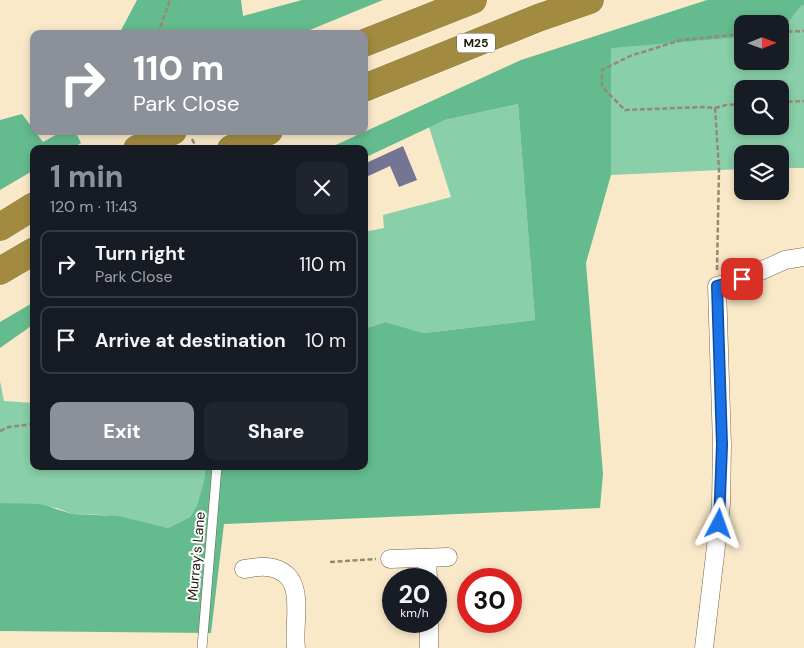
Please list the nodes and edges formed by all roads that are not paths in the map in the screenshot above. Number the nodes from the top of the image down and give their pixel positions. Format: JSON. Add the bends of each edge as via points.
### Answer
{"nodes":[{"id":1,"x":473,"y":0,"type":"edge"},
{"id":2,"x":590,"y":0,"type":"edge"},
{"id":3,"x":368,"y":41,"type":"edge"},
{"id":4,"x":368,"y":86,"type":"edge"},
{"id":5,"x":164,"y":135,"type":"edge"},
{"id":6,"x":261,"y":135,"type":"edge"},
{"id":7,"x":145,"y":145,"type":"edge"},
{"id":8,"x":239,"y":145,"type":"edge"},
{"id":9,"x":30,"y":208,"type":"edge"},
{"id":10,"x":0,"y":227,"type":"edge"},
{"id":11,"x":30,"y":254,"type":"edge"},
{"id":12,"x":804,"y":257,"type":"edge"},
{"id":13,"x":0,"y":271,"type":"edge"},
{"id":14,"x":217,"y":470,"type":"edge"},
{"id":15,"x":448,"y":557,"type":"dead end"},
{"id":16,"x":427,"y":558,"type":"junction"},
{"id":17,"x":390,"y":559,"type":"road end"},
{"id":18,"x":244,"y":568,"type":"dead end"},
{"id":19,"x":427,"y":568,"type":"edge"},
{"id":20,"x":429,"y":633,"type":"edge"},
{"id":21,"x":202,"y":648,"type":"edge"},
{"id":22,"x":296,"y":648,"type":"edge"},
{"id":23,"x":430,"y":648,"type":"edge"},
{"id":24,"x":704,"y":648,"type":"edge"}],
"edges":[{"from":1,"to":3,"type":"highway"},
{"from":2,"to":4,"type":"highway","number":"M25"},
{"from":5,"to":7,"type":"highway"},
{"from":6,"to":8,"type":"highway"},
{"from":9,"to":10,"type":"highway"},
{"from":11,"to":13,"type":"highway"},
{"from":12,"to":24,"type":"street","via":[[785,260],[717,286],[721,504]]},
{"from":14,"to":21,"type":"lane","name":"Murray's Lane"},
{"from":15,"to":16,"type":"street"},
{"from":16,"to":17,"type":"street"},
{"from":16,"to":19,"type":"street"},
{"from":18,"to":22,"type":"street","via":[[268,567],[290,578],[297,601]]},
{"from":20,"to":23,"type":"street"}]}
